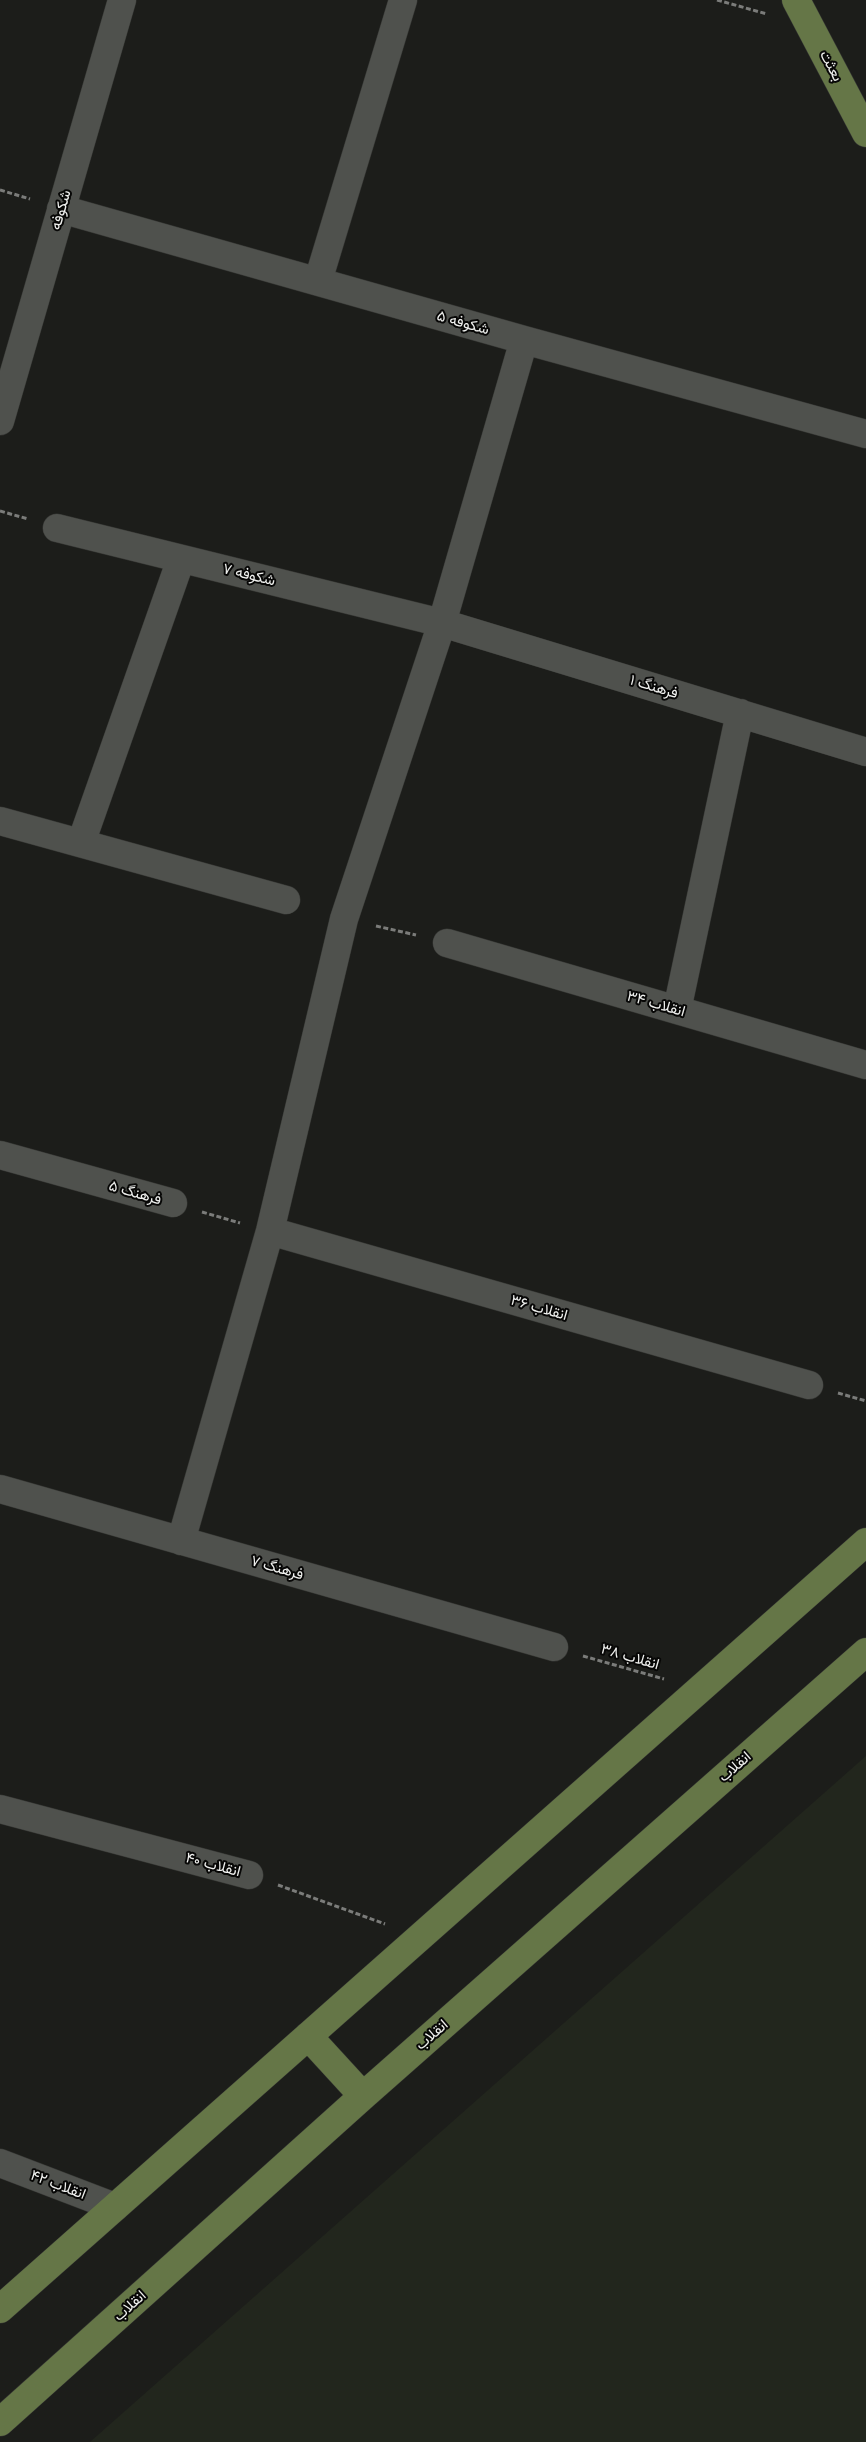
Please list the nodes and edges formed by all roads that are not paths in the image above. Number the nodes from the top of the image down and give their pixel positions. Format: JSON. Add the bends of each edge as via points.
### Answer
{"nodes":[{"id":1,"x":122,"y":0,"type":"edge"},
{"id":2,"x":403,"y":0,"type":"edge"},
{"id":3,"x":796,"y":0,"type":"edge"},
{"id":4,"x":866,"y":133,"type":"edge"},
{"id":5,"x":61,"y":209,"type":"junction"},
{"id":6,"x":318,"y":282,"type":"junction"},
{"id":7,"x":524,"y":340,"type":"junction"},
{"id":8,"x":0,"y":421,"type":"edge"},
{"id":9,"x":866,"y":434,"type":"edge"},
{"id":10,"x":57,"y":528,"type":"dead end"},
{"id":11,"x":181,"y":559,"type":"junction"},
{"id":12,"x":442,"y":623,"type":"junction"},
{"id":13,"x":740,"y":713,"type":"junction"},
{"id":14,"x":866,"y":752,"type":"edge"},
{"id":15,"x":0,"y":821,"type":"edge"},
{"id":16,"x":81,"y":843,"type":"junction"},
{"id":17,"x":286,"y":900,"type":"dead end"},
{"id":18,"x":447,"y":943,"type":"dead end"},
{"id":19,"x":678,"y":1010,"type":"junction"},
{"id":20,"x":866,"y":1065,"type":"edge"},
{"id":21,"x":0,"y":1155,"type":"edge"},
{"id":22,"x":173,"y":1204,"type":"road end"},
{"id":23,"x":270,"y":1232,"type":"junction"},
{"id":24,"x":809,"y":1385,"type":"dead end"},
{"id":25,"x":0,"y":1489,"type":"edge"},
{"id":26,"x":181,"y":1541,"type":"junction"},
{"id":27,"x":866,"y":1542,"type":"edge"},
{"id":28,"x":554,"y":1647,"type":"road end"},
{"id":29,"x":866,"y":1652,"type":"edge"},
{"id":30,"x":0,"y":1808,"type":"edge"},
{"id":31,"x":249,"y":1875,"type":"road end"},
{"id":32,"x":308,"y":2036,"type":"junction"},
{"id":33,"x":363,"y":2096,"type":"junction"},
{"id":34,"x":0,"y":2163,"type":"edge"},
{"id":35,"x":115,"y":2208,"type":"junction"},
{"id":36,"x":0,"y":2310,"type":"edge"},
{"id":37,"x":0,"y":2422,"type":"edge"}],
"edges":[{"from":1,"to":5,"type":"street","name":"شکوفه"},
{"from":2,"to":6,"type":"street"},
{"from":3,"to":4,"type":"main road","name":"بعثت"},
{"from":5,"to":6,"type":"street","name":"شکوفه ۵"},
{"from":5,"to":8,"type":"street","name":"شکوفه"},
{"from":6,"to":7,"type":"street","name":"شکوفه ۵"},
{"from":7,"to":9,"type":"street","name":"شکوفه ۵"},
{"from":7,"to":12,"type":"street"},
{"from":10,"to":11,"type":"street","name":"شکوفه ۷"},
{"from":11,"to":12,"type":"street","name":"شکوفه ۷"},
{"from":11,"to":16,"type":"street"},
{"from":12,"to":13,"type":"street","name":"فرهنگ ۱"},
{"from":12,"to":23,"type":"street","via":[[344,919]]},
{"from":13,"to":14,"type":"street","name":"فرهنگ ۱"},
{"from":13,"to":19,"type":"street"},
{"from":15,"to":16,"type":"street"},
{"from":16,"to":17,"type":"street"},
{"from":18,"to":19,"type":"street","name":"انقلاب ۳۴"},
{"from":19,"to":20,"type":"street","name":"انقلاب ۳۴"},
{"from":21,"to":22,"type":"street","name":"فرهنگ ۵"},
{"from":23,"to":24,"type":"street","name":"انقلاب ۳۶"},
{"from":23,"to":26,"type":"street"},
{"from":25,"to":26,"type":"street","name":"فرهنگ ۷"},
{"from":26,"to":28,"type":"street","name":"فرهنگ ۷"},
{"from":27,"to":32,"type":"main road"},
{"from":29,"to":33,"type":"main road","name":"انقلاب"},
{"from":30,"to":31,"type":"street","name":"انقلاب ۴۰"},
{"from":32,"to":33,"type":"main road"},
{"from":32,"to":35,"type":"main road"},
{"from":33,"to":37,"type":"main road","name":"انقلاب"},
{"from":34,"to":35,"type":"street","name":"انقلاب ۴۲"},
{"from":35,"to":36,"type":"main road"}]}
